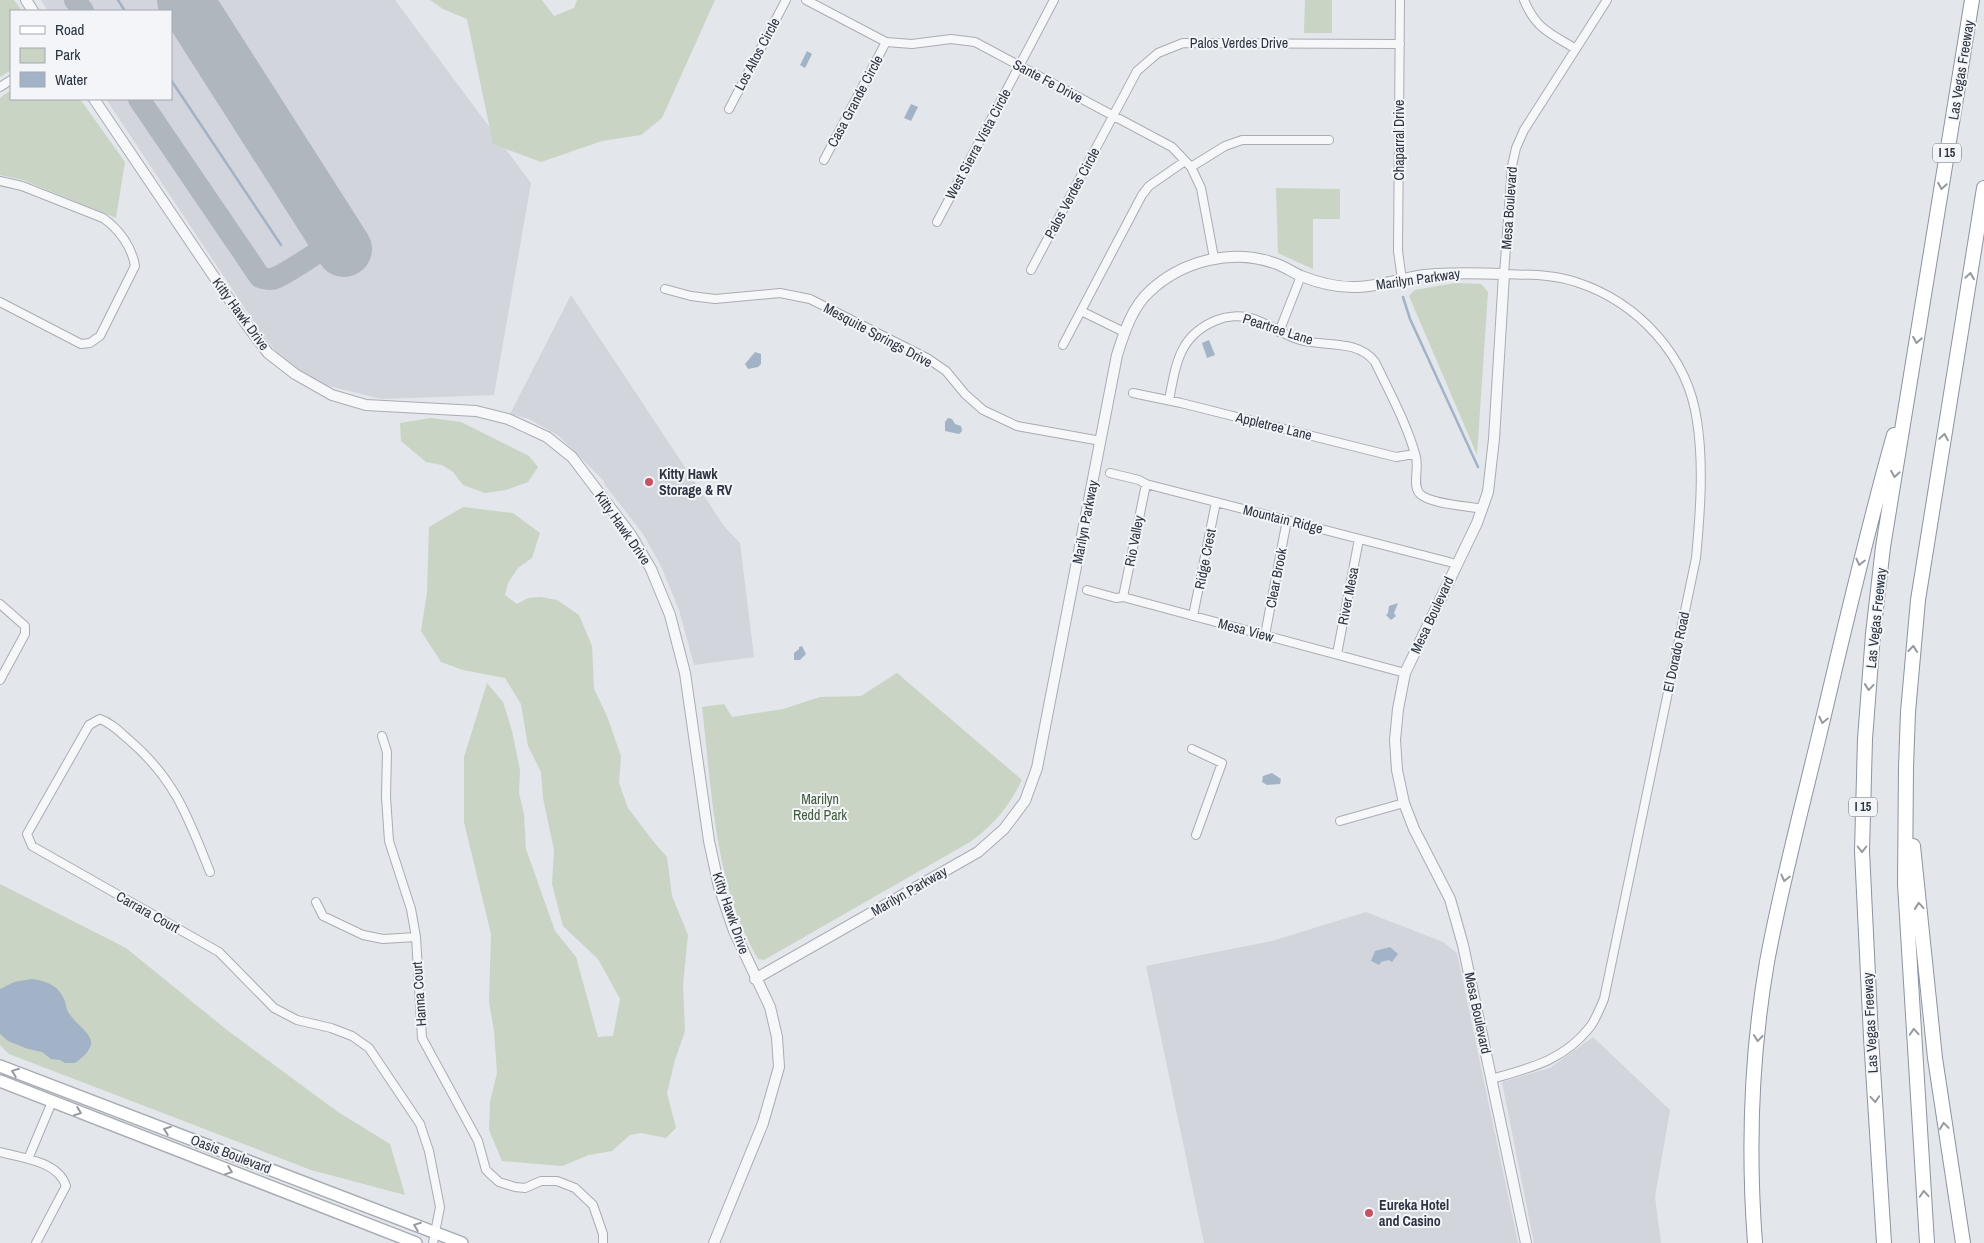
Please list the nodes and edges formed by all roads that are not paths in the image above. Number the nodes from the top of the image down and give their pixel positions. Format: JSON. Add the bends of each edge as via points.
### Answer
{"nodes":[{"id":1,"x":786,"y":0,"type":"edge"},
{"id":2,"x":806,"y":0,"type":"edge"},
{"id":3,"x":1054,"y":0,"type":"edge"},
{"id":4,"x":1400,"y":0,"type":"edge"},
{"id":5,"x":1524,"y":0,"type":"edge"},
{"id":6,"x":1607,"y":0,"type":"edge"},
{"id":7,"x":1972,"y":0,"type":"edge"},
{"id":8,"x":886,"y":42,"type":"junction"},
{"id":9,"x":1400,"y":44,"type":"junction"},
{"id":10,"x":1576,"y":50,"type":"junction"},
{"id":11,"x":1019,"y":65,"type":"junction"},
{"id":12,"x":95,"y":100,"type":"edge"},
{"id":13,"x":729,"y":109,"type":"dead end"},
{"id":14,"x":1113,"y":115,"type":"junction"},
{"id":15,"x":1329,"y":140,"type":"dead end"},
{"id":16,"x":824,"y":160,"type":"dead end"},
{"id":17,"x":1188,"y":164,"type":"junction"},
{"id":18,"x":0,"y":181,"type":"edge"},
{"id":19,"x":1984,"y":188,"type":"edge"},
{"id":20,"x":937,"y":222,"type":"dead end"},
{"id":21,"x":1214,"y":258,"type":"junction"},
{"id":22,"x":1031,"y":270,"type":"dead end"},
{"id":23,"x":1504,"y":274,"type":"junction"},
{"id":24,"x":1301,"y":276,"type":"junction"},
{"id":25,"x":1402,"y":280,"type":"junction"},
{"id":26,"x":665,"y":289,"type":"dead end"},
{"id":27,"x":0,"y":302,"type":"edge"},
{"id":28,"x":1081,"y":311,"type":"junction"},
{"id":29,"x":1124,"y":332,"type":"junction"},
{"id":30,"x":1279,"y":332,"type":"junction"},
{"id":31,"x":1063,"y":344,"type":"dead end"},
{"id":32,"x":1911,"y":374,"type":"junction"},
{"id":33,"x":1133,"y":393,"type":"dead end"},
{"id":34,"x":1169,"y":400,"type":"junction"},
{"id":35,"x":1101,"y":441,"type":"junction"},
{"id":36,"x":1415,"y":454,"type":"junction"},
{"id":37,"x":1110,"y":473,"type":"dead end"},
{"id":38,"x":1146,"y":484,"type":"junction"},
{"id":39,"x":1216,"y":502,"type":"junction"},
{"id":40,"x":1483,"y":509,"type":"junction"},
{"id":41,"x":1287,"y":520,"type":"junction"},
{"id":42,"x":1359,"y":539,"type":"junction"},
{"id":43,"x":1457,"y":564,"type":"junction"},
{"id":44,"x":1087,"y":590,"type":"dead end"},
{"id":45,"x":1123,"y":597,"type":"junction"},
{"id":46,"x":0,"y":604,"type":"edge"},
{"id":47,"x":1193,"y":616,"type":"junction"},
{"id":48,"x":1265,"y":635,"type":"junction"},
{"id":49,"x":1336,"y":654,"type":"junction"},
{"id":50,"x":1405,"y":673,"type":"junction"},
{"id":51,"x":0,"y":680,"type":"edge"},
{"id":52,"x":382,"y":736,"type":"dead end"},
{"id":53,"x":1192,"y":749,"type":"dead end"},
{"id":54,"x":1906,"y":768,"type":"junction"},
{"id":55,"x":1404,"y":803,"type":"junction"},
{"id":56,"x":1340,"y":821,"type":"dead end"},
{"id":57,"x":1196,"y":835,"type":"dead end"},
{"id":58,"x":210,"y":872,"type":"dead end"},
{"id":59,"x":316,"y":902,"type":"dead end"},
{"id":60,"x":416,"y":937,"type":"junction"},
{"id":61,"x":755,"y":979,"type":"junction"},
{"id":62,"x":0,"y":1066,"type":"edge"},
{"id":63,"x":1491,"y":1078,"type":"junction"},
{"id":64,"x":0,"y":1081,"type":"edge"},
{"id":65,"x":52,"y":1102,"type":"junction"},
{"id":66,"x":0,"y":1152,"type":"edge"},
{"id":67,"x":28,"y":1159,"type":"junction"},
{"id":68,"x":434,"y":1238,"type":"edge"},
{"id":69,"x":36,"y":1243,"type":"edge"},
{"id":70,"x":416,"y":1243,"type":"edge"},
{"id":71,"x":462,"y":1243,"type":"edge"},
{"id":72,"x":603,"y":1243,"type":"edge"},
{"id":73,"x":714,"y":1243,"type":"edge"},
{"id":74,"x":1526,"y":1243,"type":"edge"},
{"id":75,"x":1755,"y":1243,"type":"edge"},
{"id":76,"x":1884,"y":1243,"type":"edge"},
{"id":77,"x":1927,"y":1243,"type":"edge"},
{"id":78,"x":1963,"y":1243,"type":"edge"}],
"edges":[{"from":1,"to":13,"type":"street","name":"Los Altos Circle"},
{"from":2,"to":8,"type":"street","name":"Sante Fe Drive"},
{"from":3,"to":11,"type":"street","name":"West Sierra Vista Circle"},
{"from":4,"to":9,"type":"street","name":"Chaparral Drive"},
{"from":5,"to":10,"type":"street","via":[[1538,25]]},
{"from":6,"to":10,"type":"street","name":"Mesa Boulevard"},
{"from":7,"to":32,"type":"highway","name":"Las Vegas Freeway","number":"I 15","one_way":true},
{"from":8,"to":11,"type":"street","name":"Sante Fe Drive","via":[[975,42]]},
{"from":8,"to":16,"type":"street","name":"Casa Grande Circle"},
{"from":9,"to":14,"type":"street","name":"Palos Verdes Drive","via":[[1182,42],[1158,53],[1137,71]]},
{"from":9,"to":25,"type":"street","name":"Chaparral Drive","via":[[1398,251]]},
{"from":10,"to":23,"type":"street","name":"Mesa Boulevard","via":[[1524,130],[1516,148]]},
{"from":11,"to":14,"type":"street","name":"Sante Fe Drive"},
{"from":11,"to":20,"type":"street","name":"West Sierra Vista Circle"},
{"from":12,"to":61,"type":"street","name":"Kitty Hawk Drive","via":[[268,353],[295,374],[332,395],[366,404],[476,411],[508,419],[547,437],[572,457],[631,535],[652,569],[677,640],[718,887]]},
{"from":14,"to":17,"type":"street","name":"Sante Fe Drive","via":[[1172,147]]},
{"from":14,"to":22,"type":"street","name":"Palos Verdes Circle"},
{"from":15,"to":17,"type":"street","via":[[1242,140]]},
{"from":17,"to":21,"type":"street","name":"Sante Fe Drive","via":[[1201,188]]},
{"from":17,"to":28,"type":"street","via":[[1149,186],[1142,195]]},
{"from":18,"to":27,"type":"street","via":[[22,186],[104,218],[115,226],[133,256],[135,266],[100,336],[90,343],[82,344]]},
{"from":54,"to":19,"type":"highway","one_way":true,"via":[[1918,600]]},
{"from":21,"to":24,"type":"street","name":"Marilyn Parkway","via":[[1240,256],[1274,262]]},
{"from":21,"to":29,"type":"street","name":"Marilyn Parkway","via":[[1179,271],[1150,291]]},
{"from":23,"to":25,"type":"street","name":"Marilyn Parkway","via":[[1461,272]]},
{"from":23,"to":40,"type":"street","name":"Mesa Boulevard","via":[[1491,473]]},
{"from":23,"to":63,"type":"street","name":"El Dorado Road","via":[[1550,276],[1575,281],[1605,294],[1631,310],[1666,346],[1688,387],[1697,421],[1700,516],[1696,558],[1604,999],[1591,1026],[1568,1049],[1540,1065]]},
{"from":24,"to":25,"type":"street","name":"Marilyn Parkway","via":[[1328,285],[1356,287]]},
{"from":24,"to":30,"type":"street"},
{"from":26,"to":35,"type":"street","name":"Mesquite Springs Drive","via":[[715,299],[780,293],[810,299],[927,358],[984,410],[1017,426]]},
{"from":28,"to":29,"type":"street"},
{"from":28,"to":31,"type":"street"},
{"from":29,"to":35,"type":"street","name":"Marilyn Parkway"},
{"from":30,"to":34,"type":"street","name":"Peartree Lane","via":[[1251,318],[1236,316],[1201,326],[1185,344],[1175,367]]},
{"from":30,"to":36,"type":"street","name":"Peartree Lane","via":[[1369,354],[1411,437]]},
{"from":32,"to":75,"type":"highway","one_way":true,"via":[[1871,514],[1767,963],[1753,1086]]},
{"from":32,"to":76,"type":"highway","name":"Las Vegas Freeway","number":"I 15","one_way":true,"via":[[1883,548],[1865,739],[1862,851]]},
{"from":33,"to":34,"type":"street","name":"Appletree Lane"},
{"from":34,"to":36,"type":"street","name":"Appletree Lane","via":[[1396,457]]},
{"from":35,"to":61,"type":"street","name":"Marilyn Parkway","via":[[1037,768],[1025,801],[1004,829],[978,852]]},
{"from":36,"to":40,"type":"street","name":"Peartree Lane","via":[[1419,493],[1427,499]]},
{"from":37,"to":38,"type":"street","name":"Mountain Ridge"},
{"from":38,"to":39,"type":"street","name":"Mountain Ridge"},
{"from":38,"to":45,"type":"street","name":"Rio Valley"},
{"from":39,"to":41,"type":"street","name":"Mountain Ridge"},
{"from":39,"to":47,"type":"street","name":"Ridge Crest"},
{"from":40,"to":43,"type":"street","name":"Mesa Boulevard"},
{"from":41,"to":42,"type":"street","name":"Mountain Ridge"},
{"from":41,"to":48,"type":"street","name":"Clear Brook"},
{"from":42,"to":43,"type":"street","name":"Mountain Ridge"},
{"from":42,"to":49,"type":"street","name":"River Mesa"},
{"from":43,"to":50,"type":"street","name":"Mesa Boulevard"},
{"from":44,"to":45,"type":"street","name":"Mesa View"},
{"from":45,"to":47,"type":"street","name":"Mesa View"},
{"from":46,"to":51,"type":"street","via":[[25,626],[25,634]]},
{"from":47,"to":48,"type":"street","name":"Mesa View"},
{"from":48,"to":49,"type":"street","name":"Mesa View"},
{"from":49,"to":50,"type":"street","name":"Mesa View"},
{"from":50,"to":55,"type":"street","name":"Mesa Boulevard","via":[[1395,740]]},
{"from":52,"to":60,"type":"street","name":"Hanna Court","via":[[386,752],[389,840],[411,909]]},
{"from":53,"to":57,"type":"street","via":[[1222,763]]},
{"from":77,"to":54,"type":"highway","one_way":true,"via":[[1905,884]]},
{"from":78,"to":54,"type":"highway","one_way":true,"via":[[1935,1058]]},
{"from":55,"to":56,"type":"street"},
{"from":55,"to":63,"type":"street","name":"Mesa Boulevard","via":[[1450,899]]},
{"from":58,"to":68,"type":"street","name":"Carrara Court","via":[[187,814],[170,782],[143,751],[109,722],[100,719],[89,725],[27,834],[32,846],[219,952],[274,1008],[297,1020],[352,1036],[369,1048],[420,1124],[440,1207]]},
{"from":59,"to":60,"type":"street","via":[[323,916],[363,935],[383,939]]},
{"from":60,"to":72,"type":"street","name":"Hanna Court","via":[[422,1038],[478,1141],[486,1170],[499,1182],[515,1188],[558,1181],[575,1188],[593,1206],[604,1234]]},
{"from":61,"to":73,"type":"street","name":"Kitty Hawk Drive","via":[[770,1007],[779,1067],[763,1124]]},
{"from":68,"to":62,"type":"main road","name":"Oasis Boulevard","one_way":true},
{"from":63,"to":74,"type":"street","name":"Mesa Boulevard"},
{"from":64,"to":65,"type":"main road","name":"Oasis Boulevard"},
{"from":65,"to":67,"type":"street"},
{"from":65,"to":70,"type":"main road","name":"Oasis Boulevard","one_way":true},
{"from":66,"to":67,"type":"street"},
{"from":67,"to":69,"type":"street","via":[[55,1169],[66,1186]]},
{"from":68,"to":71,"type":"main road","name":"Oasis Boulevard"}]}
